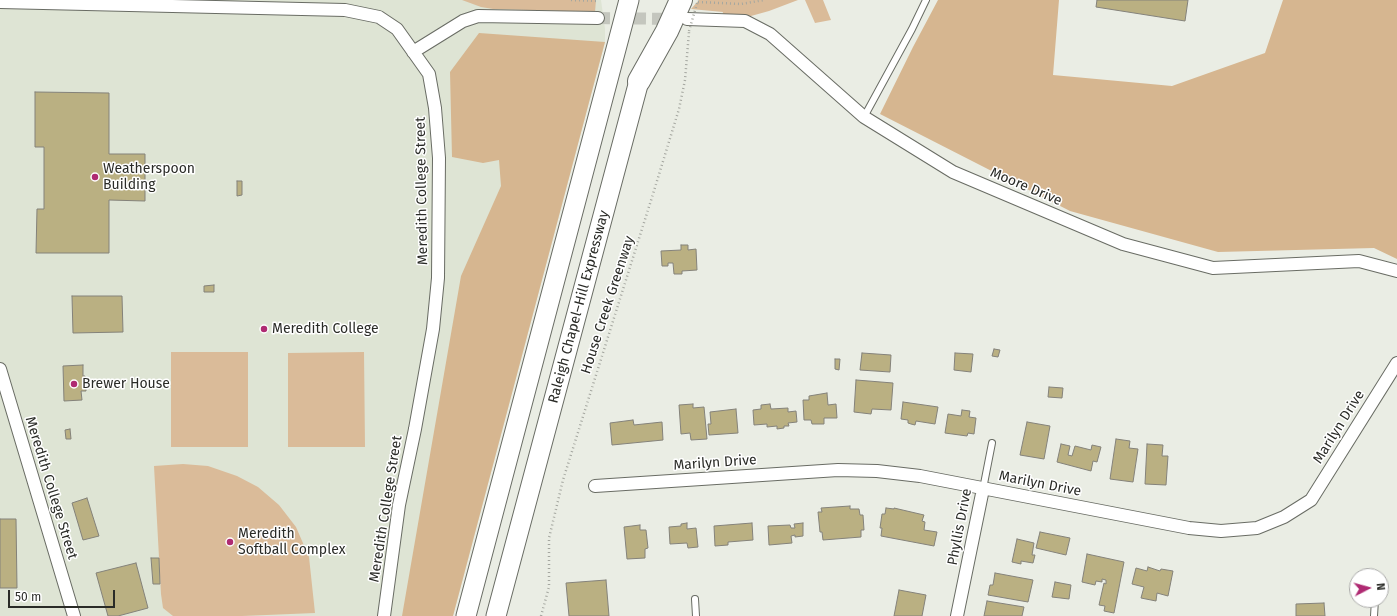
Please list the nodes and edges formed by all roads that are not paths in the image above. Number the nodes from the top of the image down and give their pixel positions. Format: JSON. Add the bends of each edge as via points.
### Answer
{"nodes":[{"id":1,"x":629,"y":0,"type":"edge"},
{"id":2,"x":665,"y":0,"type":"edge"},
{"id":3,"x":926,"y":0,"type":"edge"},
{"id":4,"x":0,"y":2,"type":"edge"},
{"id":5,"x":688,"y":13,"type":"edge"},
{"id":6,"x":598,"y":18,"type":"tunnel mouth"},
{"id":7,"x":413,"y":52,"type":"junction"},
{"id":8,"x":639,"y":81,"type":"junction"},
{"id":9,"x":864,"y":117,"type":"junction"},
{"id":10,"x":1397,"y":271,"type":"edge"},
{"id":11,"x":1397,"y":363,"type":"edge"},
{"id":12,"x":0,"y":369,"type":"edge"},
{"id":13,"x":992,"y":443,"type":"dead end"},
{"id":14,"x":595,"y":486,"type":"dead end"},
{"id":15,"x":982,"y":489,"type":"junction"},
{"id":16,"x":695,"y":599,"type":"dead end"},
{"id":17,"x":74,"y":616,"type":"edge"},
{"id":18,"x":384,"y":616,"type":"edge"},
{"id":19,"x":466,"y":616,"type":"edge"},
{"id":20,"x":496,"y":616,"type":"edge"},
{"id":21,"x":696,"y":616,"type":"edge"},
{"id":22,"x":957,"y":616,"type":"edge"}],
"edges":[{"from":1,"to":19,"type":"main road"},
{"from":2,"to":8,"type":"highway","name":"Raleigh Chapel–Hill Expressway"},
{"from":3,"to":9,"type":"lane"},
{"from":4,"to":7,"type":"street","name":"Meredith College Street","via":[[345,10],[379,17],[396,29]]},
{"from":5,"to":8,"type":"highway","via":[[668,31]]},
{"from":5,"to":9,"type":"street","name":"Moore Drive","via":[[745,21],[770,34]]},
{"from":6,"to":7,"type":"street","via":[[478,16],[463,21]]},
{"from":7,"to":18,"type":"street","name":"Meredith College Street","via":[[429,74],[435,108],[439,158],[438,278],[433,329],[399,504]]},
{"from":8,"to":20,"type":"main road","name":"Raleigh Chapel–Hill Expressway"},
{"from":9,"to":10,"type":"street","name":"Moore Drive","via":[[953,172],[1123,244],[1213,268],[1358,261]]},
{"from":11,"to":15,"type":"street","name":"Marilyn Drive","via":[[1311,500],[1284,517],[1257,528],[1221,531],[1189,528]]},
{"from":12,"to":17,"type":"street","name":"Meredith College Street"},
{"from":13,"to":15,"type":"lane","name":"Phyllis Drive"},
{"from":14,"to":15,"type":"street","name":"Marilyn Drive","via":[[838,470],[920,476]]},
{"from":15,"to":22,"type":"street","name":"Phyllis Drive"},
{"from":16,"to":21,"type":"lane"}]}
